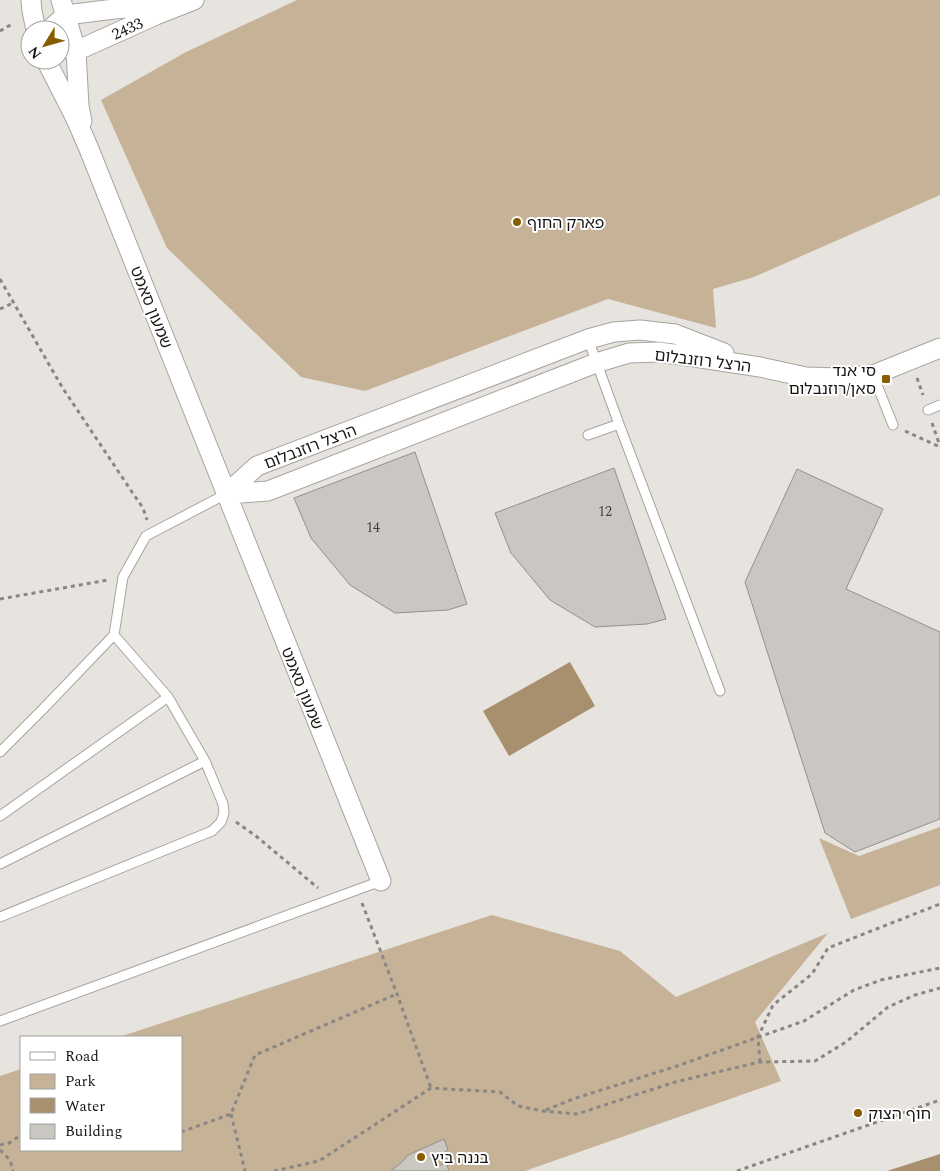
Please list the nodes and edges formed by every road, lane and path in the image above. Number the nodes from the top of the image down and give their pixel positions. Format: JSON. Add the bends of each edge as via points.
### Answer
{"nodes":[{"id":1,"x":31,"y":0,"type":"edge"},
{"id":2,"x":187,"y":0,"type":"edge"},
{"id":3,"x":194,"y":0,"type":"edge"},
{"id":4,"x":64,"y":8,"type":"edge"},
{"id":5,"x":34,"y":20,"type":"edge"},
{"id":6,"x":56,"y":20,"type":"edge"},
{"id":7,"x":70,"y":47,"type":"edge"},
{"id":8,"x":70,"y":52,"type":"edge"},
{"id":9,"x":51,"y":70,"type":"edge"},
{"id":10,"x":89,"y":148,"type":"junction"},
{"id":11,"x":0,"y":279,"type":"edge"},
{"id":12,"x":13,"y":302,"type":"junction"},
{"id":13,"x":0,"y":309,"type":"edge"},
{"id":14,"x":588,"y":339,"type":"junction"},
{"id":15,"x":940,"y":348,"type":"edge"},
{"id":16,"x":596,"y":363,"type":"junction"},
{"id":17,"x":760,"y":367,"type":"junction"},
{"id":18,"x":873,"y":375,"type":"junction"},
{"id":19,"x":940,"y":405,"type":"edge"},
{"id":20,"x":928,"y":410,"type":"dead end"},
{"id":21,"x":619,"y":424,"type":"junction"},
{"id":22,"x":893,"y":425,"type":"joint"},
{"id":23,"x":588,"y":435,"type":"dead end"},
{"id":24,"x":940,"y":447,"type":"edge"},
{"id":25,"x":226,"y":494,"type":"junction"},
{"id":26,"x":146,"y":536,"type":"junction"},
{"id":27,"x":122,"y":577,"type":"junction"},
{"id":28,"x":0,"y":599,"type":"edge"},
{"id":29,"x":114,"y":635,"type":"junction"},
{"id":30,"x":720,"y":690,"type":"dead end"},
{"id":31,"x":168,"y":697,"type":"junction"},
{"id":32,"x":0,"y":752,"type":"edge"},
{"id":33,"x":205,"y":761,"type":"junction"},
{"id":34,"x":224,"y":814,"type":"junction"},
{"id":35,"x":0,"y":816,"type":"edge"},
{"id":36,"x":0,"y":864,"type":"edge"},
{"id":37,"x":381,"y":882,"type":"joint"},
{"id":38,"x":358,"y":890,"type":"junction"},
{"id":39,"x":332,"y":900,"type":"junction"},
{"id":40,"x":940,"y":904,"type":"edge"},
{"id":41,"x":0,"y":917,"type":"edge"},
{"id":42,"x":940,"y":968,"type":"edge"},
{"id":43,"x":940,"y":988,"type":"edge"},
{"id":44,"x":397,"y":994,"type":"junction"},
{"id":45,"x":0,"y":1021,"type":"edge"},
{"id":46,"x":758,"y":1037,"type":"junction"},
{"id":47,"x":760,"y":1062,"type":"junction"},
{"id":48,"x":430,"y":1088,"type":"junction"},
{"id":49,"x":940,"y":1100,"type":"edge"},
{"id":50,"x":543,"y":1111,"type":"junction"},
{"id":51,"x":231,"y":1114,"type":"junction"},
{"id":52,"x":182,"y":1132,"type":"edge"},
{"id":53,"x":20,"y":1136,"type":"edge"},
{"id":54,"x":0,"y":1144,"type":"edge"},
{"id":55,"x":0,"y":1150,"type":"edge"},
{"id":56,"x":13,"y":1171,"type":"edge"},
{"id":57,"x":245,"y":1171,"type":"edge"},
{"id":58,"x":274,"y":1171,"type":"edge"},
{"id":59,"x":737,"y":1171,"type":"edge"}],
"edges":[{"from":1,"to":5,"type":"street"},
{"from":2,"to":4,"type":"street","name":"2433","via":[[114,9]]},
{"from":3,"to":7,"type":"street","name":"2433"},
{"from":4,"to":6,"type":"street"},
{"from":8,"to":10,"type":"street","name":"שמעון סאמט","via":[[78,67],[79,106]]},
{"from":9,"to":10,"type":"street","name":"שמעון סאמט"},
{"from":10,"to":25,"type":"street","name":"שמעון סאמט"},
{"from":11,"to":12,"type":"path"},
{"from":12,"to":13,"type":"path"},
{"from":12,"to":26,"type":"path","via":[[62,387],[143,508],[148,522]]},
{"from":14,"to":16,"type":"lane"},
{"from":14,"to":17,"type":"street","name":"הרצל רוזנבלום","via":[[640,330],[675,334]]},
{"from":14,"to":25,"type":"street","name":"הרצל רוזנבלום","via":[[258,466]]},
{"from":15,"to":18,"type":"street","name":"הרצל רוזנבלום"},
{"from":16,"to":17,"type":"street","name":"הרצל רוזנבלום","via":[[629,354],[658,352]]},
{"from":16,"to":21,"type":"lane"},
{"from":16,"to":25,"type":"street","name":"הרצל רוזנבלום","via":[[268,491]]},
{"from":17,"to":18,"type":"street","name":"הרצל רוזנבלום","via":[[806,377]]},
{"from":18,"to":22,"type":"lane"},
{"from":19,"to":20,"type":"lane"},
{"from":21,"to":23,"type":"lane"},
{"from":21,"to":30,"type":"lane"},
{"from":22,"to":24,"type":"path"},
{"from":25,"to":26,"type":"lane"},
{"from":25,"to":37,"type":"street","name":"שמעון סאמט"},
{"from":26,"to":27,"type":"lane"},
{"from":27,"to":28,"type":"path"},
{"from":27,"to":29,"type":"lane"},
{"from":29,"to":31,"type":"lane"},
{"from":29,"to":32,"type":"lane"},
{"from":31,"to":33,"type":"lane"},
{"from":31,"to":35,"type":"lane"},
{"from":33,"to":34,"type":"lane"},
{"from":33,"to":36,"type":"lane"},
{"from":34,"to":39,"type":"path","via":[[256,836]]},
{"from":34,"to":41,"type":"lane","via":[[212,831]]},
{"from":37,"to":38,"type":"lane"},
{"from":38,"to":39,"type":"lane"},
{"from":38,"to":44,"type":"path"},
{"from":39,"to":45,"type":"lane"},
{"from":40,"to":46,"type":"path","via":[[828,948],[812,974],[773,1005]]},
{"from":42,"to":46,"type":"path","via":[[881,980],[854,990],[804,1021]]},
{"from":43,"to":47,"type":"path","via":[[888,1008],[846,1042],[815,1060]]},
{"from":44,"to":48,"type":"path"},
{"from":44,"to":51,"type":"path","via":[[255,1055]]},
{"from":46,"to":47,"type":"path"},
{"from":46,"to":50,"type":"path"},
{"from":47,"to":50,"type":"path","via":[[675,1082],[577,1114]]},
{"from":48,"to":50,"type":"path","via":[[500,1092],[518,1106]]},
{"from":48,"to":58,"type":"path","via":[[319,1161]]},
{"from":49,"to":59,"type":"path"},
{"from":51,"to":52,"type":"path"},
{"from":51,"to":57,"type":"path"},
{"from":53,"to":54,"type":"path"},
{"from":55,"to":56,"type":"path","via":[[10,1161]]}]}
